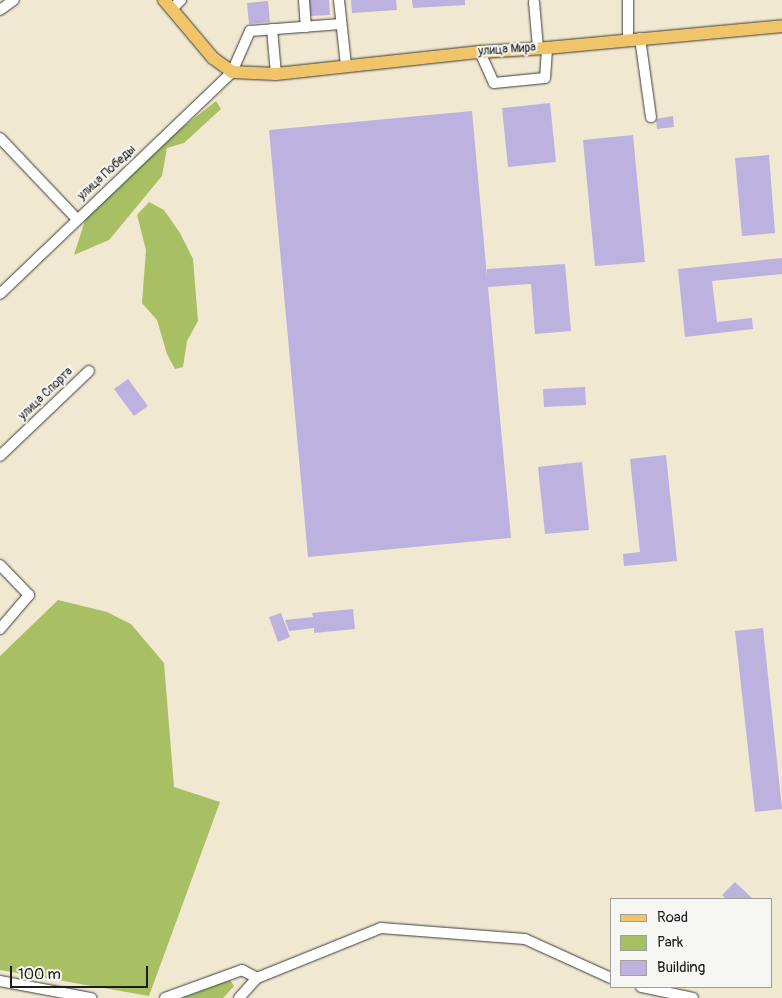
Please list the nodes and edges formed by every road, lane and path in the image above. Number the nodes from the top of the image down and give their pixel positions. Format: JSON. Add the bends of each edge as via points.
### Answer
{"nodes":[{"id":1,"x":14,"y":0,"type":"edge"},
{"id":2,"x":304,"y":0,"type":"edge"},
{"id":3,"x":339,"y":0,"type":"edge"},
{"id":4,"x":628,"y":0,"type":"edge"},
{"id":5,"x":534,"y":2,"type":"dead end"},
{"id":6,"x":172,"y":3,"type":"edge"},
{"id":7,"x":0,"y":10,"type":"edge"},
{"id":8,"x":341,"y":24,"type":"junction"},
{"id":9,"x":782,"y":26,"type":"edge"},
{"id":10,"x":306,"y":27,"type":"junction"},
{"id":11,"x":272,"y":29,"type":"junction"},
{"id":12,"x":634,"y":38,"type":"junction"},
{"id":13,"x":542,"y":48,"type":"junction"},
{"id":14,"x":480,"y":52,"type":"junction"},
{"id":15,"x":346,"y":66,"type":"junction"},
{"id":16,"x":232,"y":72,"type":"junction"},
{"id":17,"x":276,"y":74,"type":"junction"},
{"id":18,"x":651,"y":117,"type":"dead end"},
{"id":19,"x":0,"y":138,"type":"edge"},
{"id":20,"x":77,"y":219,"type":"junction"},
{"id":21,"x":0,"y":294,"type":"edge"},
{"id":22,"x":89,"y":370,"type":"dead end"},
{"id":23,"x":0,"y":456,"type":"edge"},
{"id":24,"x":0,"y":565,"type":"edge"},
{"id":25,"x":0,"y":629,"type":"edge"},
{"id":26,"x":257,"y":978,"type":"junction"},
{"id":27,"x":610,"y":978,"type":"edge"},
{"id":28,"x":0,"y":981,"type":"edge"},
{"id":29,"x":646,"y":988,"type":"edge"},
{"id":30,"x":91,"y":998,"type":"edge"},
{"id":31,"x":165,"y":998,"type":"edge"},
{"id":32,"x":239,"y":998,"type":"edge"},
{"id":33,"x":693,"y":998,"type":"edge"}],
"edges":[{"from":1,"to":7,"type":"street"},
{"from":2,"to":10,"type":"street"},
{"from":3,"to":8,"type":"street"},
{"from":4,"to":12,"type":"street"},
{"from":5,"to":13,"type":"street"},
{"from":6,"to":16,"type":"main road","via":[[214,58]]},
{"from":8,"to":10,"type":"street"},
{"from":8,"to":15,"type":"street"},
{"from":9,"to":12,"type":"main road","name":"улица Мира"},
{"from":10,"to":11,"type":"street"},
{"from":11,"to":16,"type":"street","via":[[250,30]]},
{"from":11,"to":17,"type":"street"},
{"from":12,"to":13,"type":"main road","name":"улица Мира"},
{"from":12,"to":18,"type":"street"},
{"from":13,"to":14,"type":"main road","name":"улица Мира"},
{"from":13,"to":14,"type":"street","via":[[545,78],[494,83]]},
{"from":14,"to":15,"type":"main road","name":"улица Мира"},
{"from":15,"to":17,"type":"main road","name":"улица Мира"},
{"from":16,"to":17,"type":"main road","name":"улица Мира"},
{"from":16,"to":20,"type":"street","name":"улица Победы"},
{"from":19,"to":20,"type":"street"},
{"from":20,"to":21,"type":"street","name":"улица Победы"},
{"from":22,"to":23,"type":"street","name":"улица Спорта"},
{"from":24,"to":25,"type":"street","via":[[29,595]]},
{"from":26,"to":27,"type":"street","via":[[381,928],[525,939]]},
{"from":26,"to":31,"type":"street","via":[[242,970]]},
{"from":26,"to":32,"type":"street"},
{"from":28,"to":30,"type":"street"},
{"from":29,"to":33,"type":"street"}]}
